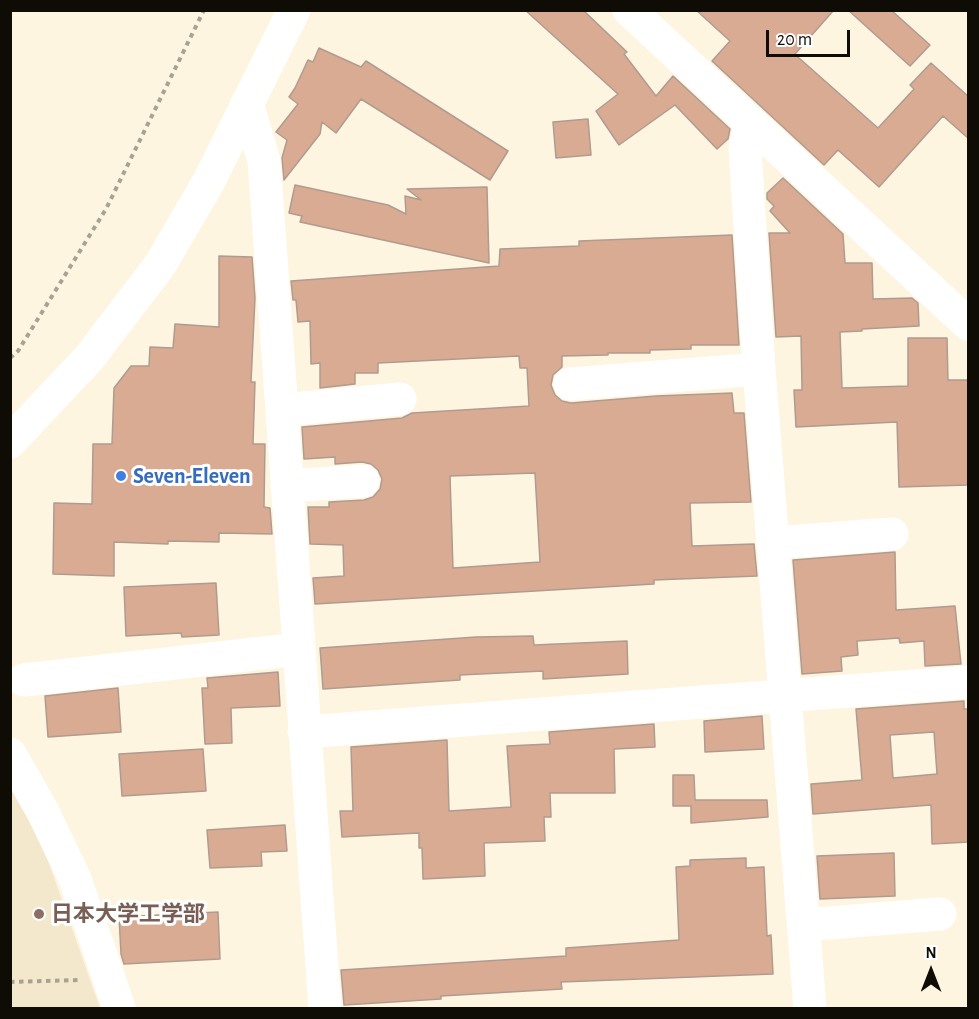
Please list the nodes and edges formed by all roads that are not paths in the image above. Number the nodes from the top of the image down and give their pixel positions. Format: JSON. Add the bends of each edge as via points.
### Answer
{"nodes":[{"id":1,"x":294,"y":10,"type":"edge"},
{"id":2,"x":629,"y":10,"type":"edge"},
{"id":3,"x":247,"y":103,"type":"junction"},
{"id":4,"x":750,"y":124,"type":"junction"},
{"id":5,"x":969,"y":324,"type":"edge"},
{"id":6,"x":759,"y":369,"type":"junction"},
{"id":7,"x":570,"y":384,"type":"dead end"},
{"id":8,"x":400,"y":399,"type":"dead end"},
{"id":9,"x":282,"y":410,"type":"junction"},
{"id":10,"x":10,"y":442,"type":"edge"},
{"id":11,"x":363,"y":481,"type":"dead end"},
{"id":12,"x":287,"y":486,"type":"junction"},
{"id":13,"x":892,"y":534,"type":"dead end"},
{"id":14,"x":773,"y":543,"type":"junction"},
{"id":15,"x":299,"y":649,"type":"junction"},
{"id":16,"x":24,"y":681,"type":"dead end"},
{"id":17,"x":969,"y":682,"type":"edge"},
{"id":18,"x":784,"y":694,"type":"junction"},
{"id":19,"x":304,"y":732,"type":"junction"},
{"id":20,"x":10,"y":754,"type":"edge"},
{"id":21,"x":940,"y":914,"type":"dead end"},
{"id":22,"x":804,"y":925,"type":"junction"},
{"id":23,"x":119,"y":1008,"type":"edge"},
{"id":24,"x":325,"y":1008,"type":"edge"},
{"id":25,"x":810,"y":1008,"type":"edge"}],
"edges":[{"from":1,"to":3,"type":"street"},
{"from":2,"to":4,"type":"street"},
{"from":3,"to":9,"type":"street","via":[[264,161]]},
{"from":3,"to":10,"type":"street","via":[[209,181],[160,265],[89,358]]},
{"from":4,"to":5,"type":"street"},
{"from":4,"to":6,"type":"street","via":[[745,149]]},
{"from":6,"to":7,"type":"street"},
{"from":6,"to":14,"type":"street"},
{"from":8,"to":9,"type":"street"},
{"from":9,"to":12,"type":"street"},
{"from":11,"to":12,"type":"street"},
{"from":12,"to":15,"type":"street"},
{"from":13,"to":14,"type":"street"},
{"from":14,"to":18,"type":"street"},
{"from":15,"to":16,"type":"street"},
{"from":15,"to":19,"type":"street"},
{"from":17,"to":18,"type":"street"},
{"from":18,"to":19,"type":"street"},
{"from":18,"to":22,"type":"street"},
{"from":19,"to":24,"type":"street"},
{"from":20,"to":23,"type":"street","via":[[75,879]]},
{"from":21,"to":22,"type":"street"},
{"from":22,"to":25,"type":"street"}]}
